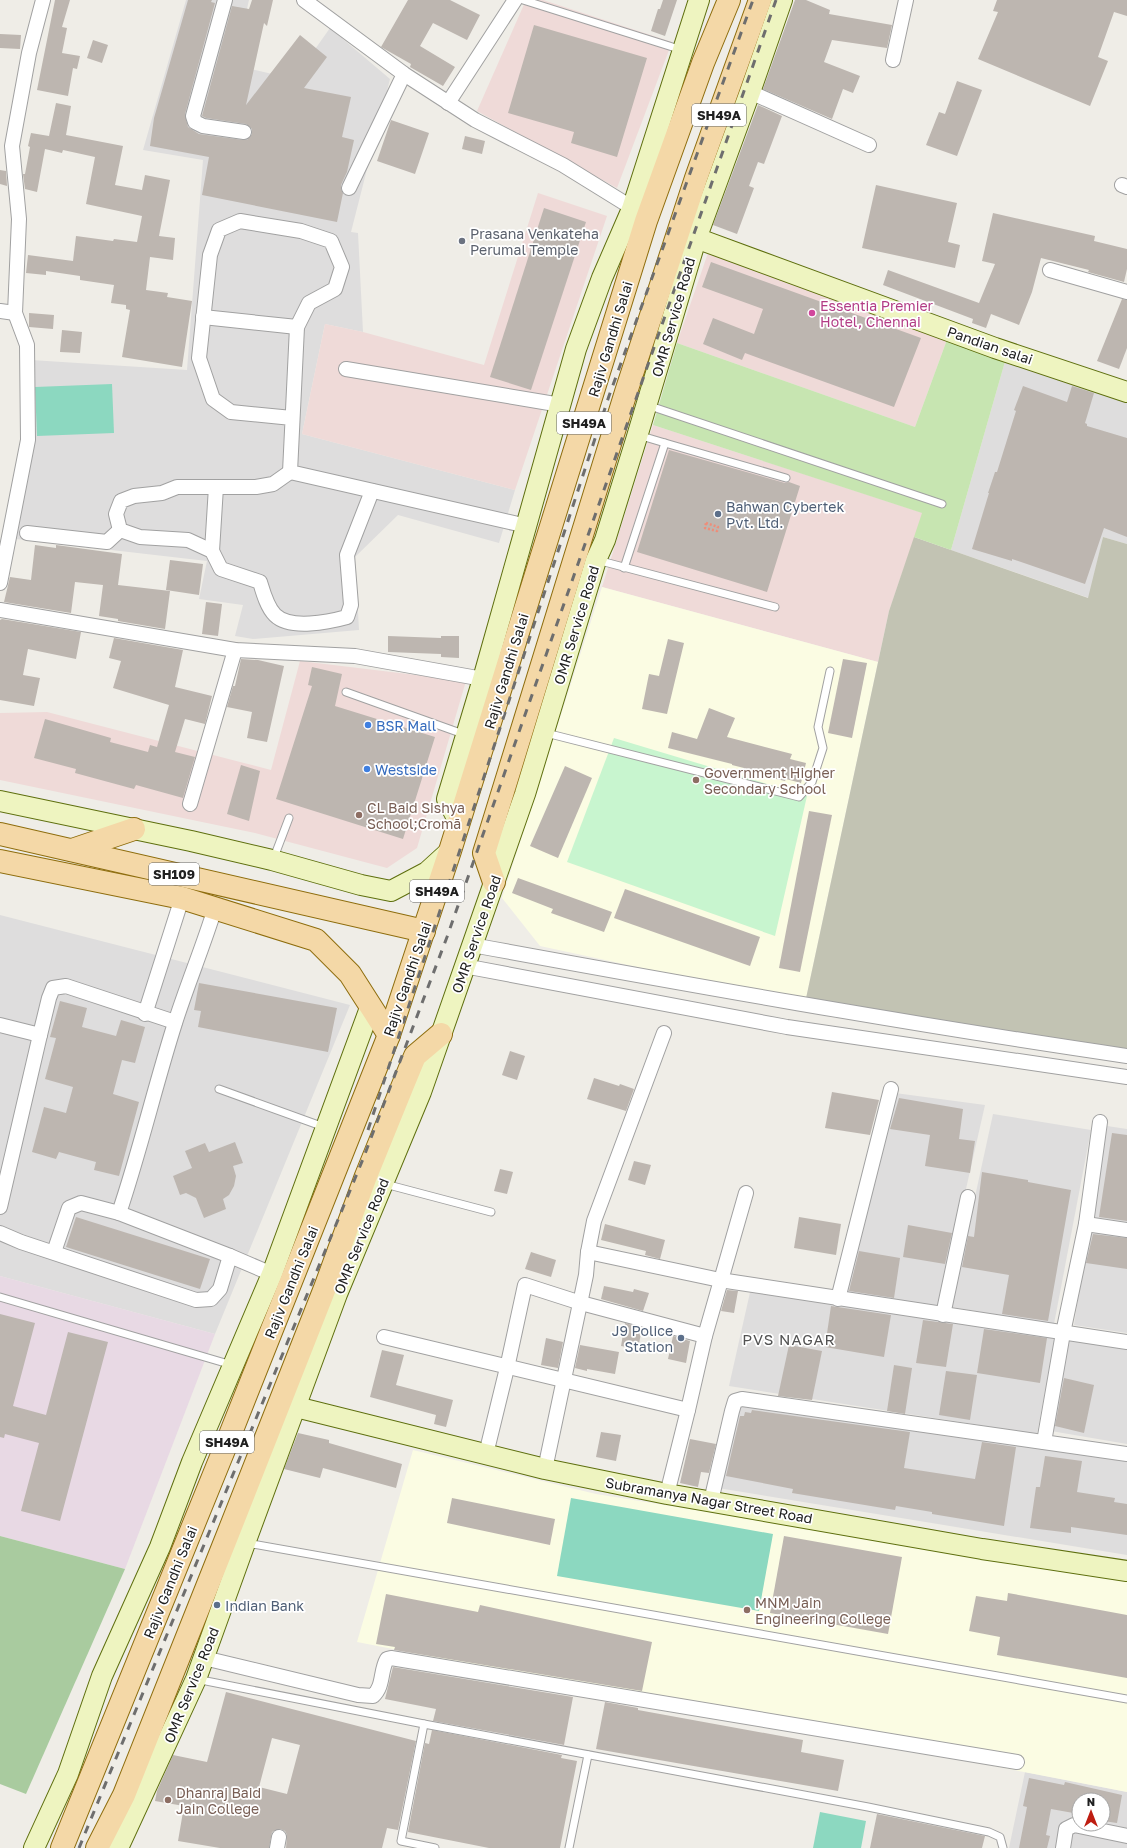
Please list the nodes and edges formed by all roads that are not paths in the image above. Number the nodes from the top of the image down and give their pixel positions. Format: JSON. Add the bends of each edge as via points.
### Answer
{"nodes":[{"id":1,"x":43,"y":0,"type":"edge"},
{"id":2,"x":225,"y":0,"type":"edge"},
{"id":3,"x":304,"y":0,"type":"edge"},
{"id":4,"x":515,"y":0,"type":"edge"},
{"id":5,"x":523,"y":0,"type":"edge"},
{"id":6,"x":699,"y":0,"type":"edge"},
{"id":7,"x":729,"y":0,"type":"edge"},
{"id":8,"x":760,"y":0,"type":"edge"},
{"id":9,"x":782,"y":0,"type":"edge"},
{"id":10,"x":906,"y":0,"type":"edge"},
{"id":11,"x":682,"y":50,"type":"junction"},
{"id":12,"x":893,"y":60,"type":"dead end"},
{"id":13,"x":404,"y":74,"type":"junction"},
{"id":14,"x":750,"y":92,"type":"junction"},
{"id":15,"x":448,"y":103,"type":"junction"},
{"id":16,"x":244,"y":132,"type":"dead end"},
{"id":17,"x":869,"y":145,"type":"dead end"},
{"id":18,"x":349,"y":188,"type":"dead end"},
{"id":19,"x":640,"y":213,"type":"junction"},
{"id":20,"x":688,"y":235,"type":"junction"},
{"id":21,"x":1050,"y":270,"type":"dead end"},
{"id":22,"x":631,"y":272,"type":"junction"},
{"id":23,"x":662,"y":285,"type":"junction"},
{"id":24,"x":1127,"y":292,"type":"edge"},
{"id":25,"x":0,"y":311,"type":"edge"},
{"id":26,"x":15,"y":313,"type":"junction"},
{"id":27,"x":203,"y":317,"type":"junction"},
{"id":28,"x":297,"y":327,"type":"junction"},
{"id":29,"x":346,"y":369,"type":"dead end"},
{"id":30,"x":1127,"y":392,"type":"edge"},
{"id":31,"x":561,"y":405,"type":"junction"},
{"id":32,"x":647,"y":405,"type":"junction"},
{"id":33,"x":292,"y":418,"type":"junction"},
{"id":34,"x":638,"y":435,"type":"junction"},
{"id":35,"x":665,"y":443,"type":"junction"},
{"id":36,"x":290,"y":472,"type":"junction"},
{"id":37,"x":786,"y":478,"type":"dead end"},
{"id":38,"x":216,"y":487,"type":"junction"},
{"id":39,"x":372,"y":491,"type":"junction"},
{"id":40,"x":942,"y":504,"type":"dead end"},
{"id":41,"x":527,"y":526,"type":"junction"},
{"id":42,"x":120,"y":530,"type":"junction"},
{"id":43,"x":27,"y":533,"type":"dead end"},
{"id":44,"x":212,"y":551,"type":"junction"},
{"id":45,"x":586,"y":557,"type":"junction"},
{"id":46,"x":624,"y":568,"type":"junction"},
{"id":47,"x":0,"y":577,"type":"edge"},
{"id":48,"x":775,"y":607,"type":"dead end"},
{"id":49,"x":0,"y":610,"type":"edge"},
{"id":50,"x":235,"y":650,"type":"junction"},
{"id":51,"x":830,"y":671,"type":"dead end"},
{"id":52,"x":483,"y":679,"type":"junction"},
{"id":53,"x":346,"y":692,"type":"dead end"},
{"id":54,"x":543,"y":732,"type":"junction"},
{"id":55,"x":466,"y":735,"type":"junction"},
{"id":56,"x":0,"y":801,"type":"edge"},
{"id":57,"x":190,"y":804,"type":"dead end"},
{"id":58,"x":289,"y":818,"type":"dead end"},
{"id":59,"x":459,"y":822,"type":"junction"},
{"id":60,"x":134,"y":829,"type":"junction"},
{"id":61,"x":0,"y":834,"type":"edge"},
{"id":62,"x":72,"y":850,"type":"junction"},
{"id":63,"x":450,"y":851,"type":"junction"},
{"id":64,"x":272,"y":860,"type":"junction"},
{"id":65,"x":0,"y":861,"type":"edge"},
{"id":66,"x":494,"y":882,"type":"junction"},
{"id":67,"x":182,"y":898,"type":"junction"},
{"id":68,"x":215,"y":908,"type":"junction"},
{"id":69,"x":424,"y":931,"type":"junction"},
{"id":70,"x":472,"y":945,"type":"junction"},
{"id":71,"x":464,"y":966,"type":"junction"},
{"id":72,"x":370,"y":1008,"type":"junction"},
{"id":73,"x":145,"y":1014,"type":"junction"},
{"id":74,"x":175,"y":1022,"type":"junction"},
{"id":75,"x":0,"y":1025,"type":"edge"},
{"id":76,"x":664,"y":1033,"type":"dead end"},
{"id":77,"x":441,"y":1034,"type":"junction"},
{"id":78,"x":40,"y":1035,"type":"junction"},
{"id":79,"x":389,"y":1035,"type":"junction"},
{"id":80,"x":1127,"y":1056,"type":"edge"},
{"id":81,"x":1127,"y":1077,"type":"edge"},
{"id":82,"x":219,"y":1089,"type":"dead end"},
{"id":83,"x":891,"y":1089,"type":"dead end"},
{"id":84,"x":1100,"y":1122,"type":"dead end"},
{"id":85,"x":325,"y":1128,"type":"junction"},
{"id":86,"x":383,"y":1183,"type":"junction"},
{"id":87,"x":746,"y":1193,"type":"dead end"},
{"id":88,"x":968,"y":1196,"type":"dead end"},
{"id":89,"x":0,"y":1207,"type":"edge"},
{"id":90,"x":491,"y":1212,"type":"dead end"},
{"id":91,"x":119,"y":1214,"type":"junction"},
{"id":92,"x":1086,"y":1224,"type":"junction"},
{"id":93,"x":1127,"y":1230,"type":"edge"},
{"id":94,"x":0,"y":1233,"type":"edge"},
{"id":95,"x":54,"y":1252,"type":"junction"},
{"id":96,"x":588,"y":1252,"type":"junction"},
{"id":97,"x":230,"y":1256,"type":"junction"},
{"id":98,"x":272,"y":1274,"type":"junction"},
{"id":99,"x":720,"y":1280,"type":"junction"},
{"id":100,"x":0,"y":1297,"type":"edge"},
{"id":101,"x":838,"y":1299,"type":"junction"},
{"id":102,"x":581,"y":1302,"type":"junction"},
{"id":103,"x":943,"y":1315,"type":"junction"},
{"id":104,"x":1063,"y":1332,"type":"junction"},
{"id":105,"x":704,"y":1336,"type":"junction"},
{"id":106,"x":384,"y":1337,"type":"dead end"},
{"id":107,"x":1127,"y":1342,"type":"edge"},
{"id":108,"x":233,"y":1365,"type":"junction"},
{"id":109,"x":507,"y":1368,"type":"junction"},
{"id":110,"x":563,"y":1381,"type":"junction"},
{"id":111,"x":288,"y":1404,"type":"junction"},
{"id":112,"x":688,"y":1410,"type":"junction"},
{"id":113,"x":1044,"y":1442,"type":"junction"},
{"id":114,"x":486,"y":1454,"type":"junction"},
{"id":115,"x":1127,"y":1454,"type":"edge"},
{"id":116,"x":544,"y":1469,"type":"junction"},
{"id":117,"x":666,"y":1494,"type":"junction"},
{"id":118,"x":711,"y":1501,"type":"junction"},
{"id":119,"x":245,"y":1543,"type":"junction"},
{"id":120,"x":1127,"y":1571,"type":"edge"},
{"id":121,"x":204,"y":1658,"type":"junction"},
{"id":122,"x":196,"y":1679,"type":"junction"},
{"id":123,"x":1127,"y":1699,"type":"edge"},
{"id":124,"x":424,"y":1724,"type":"junction"},
{"id":125,"x":588,"y":1755,"type":"junction"},
{"id":126,"x":1017,"y":1762,"type":"dead end"},
{"id":127,"x":1127,"y":1836,"type":"edge"},
{"id":128,"x":34,"y":1848,"type":"edge"},
{"id":129,"x":62,"y":1848,"type":"edge"},
{"id":130,"x":97,"y":1848,"type":"edge"},
{"id":131,"x":118,"y":1848,"type":"edge"},
{"id":132,"x":435,"y":1848,"type":"edge"},
{"id":133,"x":569,"y":1848,"type":"edge"},
{"id":134,"x":1003,"y":1848,"type":"edge"},
{"id":135,"x":1063,"y":1848,"type":"edge"}],
"edges":[{"from":1,"to":26,"type":"street","via":[[29,53],[12,146],[19,218]]},
{"from":2,"to":16,"type":"street","via":[[194,116],[195,122],[203,126]]},
{"from":3,"to":13,"type":"street"},
{"from":4,"to":15,"type":"street"},
{"from":5,"to":11,"type":"lane"},
{"from":6,"to":11,"type":"street"},
{"from":7,"to":19,"type":"main road","name":"Rajiv Gandhi Salai","number":"SH49A"},
{"from":8,"to":20,"type":"main road","number":"SH49A","via":[[696,178]]},
{"from":9,"to":14,"type":"street","name":"OMR Service Road"},
{"from":10,"to":12,"type":"street"},
{"from":11,"to":19,"type":"street"},
{"from":13,"to":15,"type":"street"},
{"from":13,"to":18,"type":"street"},
{"from":14,"to":17,"type":"street"},
{"from":14,"to":20,"type":"street","name":"OMR Service Road"},
{"from":15,"to":19,"type":"street","via":[[475,120],[563,165]]},
{"from":19,"to":22,"type":"main road","name":"Rajiv Gandhi Salai","number":"SH49A"},
{"from":19,"to":31,"type":"street","via":[[602,278],[576,349]]},
{"from":20,"to":23,"type":"main road","number":"SH49A"},
{"from":20,"to":30,"type":"street","name":"Pandian salai","via":[[995,348]]},
{"from":20,"to":32,"type":"street","name":"OMR Service Road"},
{"from":21,"to":24,"type":"street"},
{"from":22,"to":23,"type":"main road"},
{"from":22,"to":59,"type":"main road","name":"Rajiv Gandhi Salai","number":"SH49A"},
{"from":23,"to":45,"type":"main road","number":"SH49A","via":[[626,392]]},
{"from":25,"to":26,"type":"street"},
{"from":26,"to":47,"type":"street","via":[[27,346],[28,440]]},
{"from":27,"to":28,"type":"street"},
{"from":27,"to":28,"type":"street","via":[[210,255],[219,230],[240,221],[301,231],[331,241],[342,267],[335,289],[308,303]]},
{"from":27,"to":33,"type":"street","via":[[199,358],[213,399],[231,412]]},
{"from":28,"to":33,"type":"street"},
{"from":29,"to":31,"type":"street"},
{"from":31,"to":41,"type":"street"},
{"from":32,"to":34,"type":"street","name":"OMR Service Road"},
{"from":32,"to":40,"type":"lane"},
{"from":33,"to":36,"type":"street"},
{"from":34,"to":35,"type":"lane"},
{"from":34,"to":45,"type":"street","name":"OMR Service Road","via":[[605,540]]},
{"from":35,"to":37,"type":"lane"},
{"from":35,"to":46,"type":"lane"},
{"from":36,"to":38,"type":"street","via":[[273,484],[256,487]]},
{"from":36,"to":39,"type":"street"},
{"from":38,"to":42,"type":"street","via":[[176,487],[162,493],[134,496],[121,501],[116,514]]},
{"from":38,"to":44,"type":"street"},
{"from":39,"to":41,"type":"street"},
{"from":39,"to":44,"type":"street","via":[[346,555],[351,605],[346,617],[328,622],[288,623],[275,615],[264,596],[260,582],[221,569]]},
{"from":41,"to":52,"type":"street"},
{"from":42,"to":43,"type":"street","via":[[107,542]]},
{"from":42,"to":44,"type":"street","via":[[140,538],[188,540]]},
{"from":45,"to":46,"type":"lane"},
{"from":45,"to":54,"type":"street","name":"OMR Service Road"},
{"from":45,"to":66,"type":"main road","number":"SH49A","via":[[484,853]]},
{"from":46,"to":48,"type":"lane"},
{"from":49,"to":50,"type":"street"},
{"from":50,"to":52,"type":"street","via":[[355,656]]},
{"from":50,"to":57,"type":"street"},
{"from":51,"to":54,"type":"lane","via":[[818,727],[823,748],[812,782],[798,797]]},
{"from":52,"to":55,"type":"street"},
{"from":53,"to":55,"type":"lane"},
{"from":54,"to":66,"type":"street","name":"OMR Service Road","via":[[525,794]]},
{"from":55,"to":59,"type":"street","via":[[447,799]]},
{"from":56,"to":60,"type":"street"},
{"from":58,"to":64,"type":"lane"},
{"from":59,"to":63,"type":"main road","name":"Rajiv Gandhi Salai","number":"SH49A"},
{"from":60,"to":62,"type":"main road"},
{"from":60,"to":64,"type":"street"},
{"from":61,"to":62,"type":"main road","number":"SH109"},
{"from":62,"to":69,"type":"main road","number":"SH109"},
{"from":63,"to":64,"type":"street","via":[[427,872],[391,891]]},
{"from":63,"to":69,"type":"main road","name":"Rajiv Gandhi Salai","number":"SH49A"},
{"from":65,"to":67,"type":"main road","number":"SH109"},
{"from":66,"to":70,"type":"street","name":"OMR Service Road"},
{"from":67,"to":68,"type":"main road","number":"SH109"},
{"from":67,"to":73,"type":"street"},
{"from":68,"to":72,"type":"main road","number":"SH109","via":[[316,940],[350,974]]},
{"from":68,"to":74,"type":"street"},
{"from":69,"to":79,"type":"main road","name":"Rajiv Gandhi Salai","number":"SH49A"},
{"from":70,"to":71,"type":"street","name":"OMR Service Road"},
{"from":70,"to":80,"type":"street","via":[[735,994]]},
{"from":71,"to":77,"type":"street","name":"OMR Service Road"},
{"from":71,"to":81,"type":"street","via":[[787,1027]]},
{"from":72,"to":79,"type":"main road"},
{"from":72,"to":85,"type":"street"},
{"from":73,"to":74,"type":"street"},
{"from":73,"to":78,"type":"street","via":[[66,986],[53,988]]},
{"from":74,"to":91,"type":"street"},
{"from":75,"to":78,"type":"street"},
{"from":76,"to":96,"type":"street","via":[[594,1220]]},
{"from":77,"to":86,"type":"street","name":"OMR Service Road","via":[[421,1092]]},
{"from":77,"to":111,"type":"main road","number":"SH49A","via":[[415,1056],[366,1176]]},
{"from":78,"to":89,"type":"street"},
{"from":79,"to":129,"type":"main road","name":"Rajiv Gandhi Salai","number":"SH49A"},
{"from":82,"to":85,"type":"lane"},
{"from":83,"to":101,"type":"street"},
{"from":84,"to":92,"type":"street"},
{"from":85,"to":98,"type":"street"},
{"from":86,"to":90,"type":"lane"},
{"from":86,"to":111,"type":"street","name":"OMR Service Road"},
{"from":87,"to":99,"type":"street"},
{"from":88,"to":103,"type":"street"},
{"from":91,"to":95,"type":"street","via":[[81,1203],[69,1208]]},
{"from":91,"to":97,"type":"street"},
{"from":92,"to":93,"type":"street"},
{"from":92,"to":104,"type":"street"},
{"from":94,"to":95,"type":"street"},
{"from":95,"to":97,"type":"street","via":[[196,1300],[211,1299],[220,1289]]},
{"from":96,"to":99,"type":"street"},
{"from":96,"to":102,"type":"street"},
{"from":97,"to":98,"type":"street"},
{"from":98,"to":108,"type":"street"},
{"from":99,"to":101,"type":"street"},
{"from":99,"to":105,"type":"street"},
{"from":100,"to":108,"type":"lane"},
{"from":101,"to":103,"type":"street"},
{"from":102,"to":105,"type":"street"},
{"from":102,"to":109,"type":"street","via":[[525,1285]]},
{"from":102,"to":110,"type":"street"},
{"from":103,"to":104,"type":"street"},
{"from":104,"to":107,"type":"street"},
{"from":104,"to":113,"type":"street"},
{"from":105,"to":112,"type":"street"},
{"from":106,"to":109,"type":"street"},
{"from":108,"to":128,"type":"street","via":[[160,1546],[102,1676],[68,1774]]},
{"from":109,"to":110,"type":"street"},
{"from":109,"to":114,"type":"street"},
{"from":110,"to":112,"type":"street"},
{"from":110,"to":116,"type":"street"},
{"from":111,"to":114,"type":"street","name":"Subramanya Nagar Street Road"},
{"from":111,"to":119,"type":"street","name":"OMR Service Road"},
{"from":111,"to":130,"type":"main road","number":"SH49A","via":[[124,1795]]},
{"from":112,"to":117,"type":"street"},
{"from":113,"to":115,"type":"street"},
{"from":113,"to":118,"type":"street","via":[[742,1399],[735,1401],[732,1410]]},
{"from":114,"to":116,"type":"street","name":"Subramanya Nagar Street Road"},
{"from":116,"to":117,"type":"street","name":"Subramanya Nagar Street Road"},
{"from":117,"to":118,"type":"street","name":"Subramanya Nagar Street Road"},
{"from":118,"to":120,"type":"street","name":"Subramanya Nagar Street Road","via":[[982,1549]]},
{"from":119,"to":121,"type":"street","name":"OMR Service Road"},
{"from":119,"to":123,"type":"lane"},
{"from":121,"to":122,"type":"street","name":"OMR Service Road"},
{"from":121,"to":126,"type":"street","via":[[358,1695],[373,1696],[378,1691],[383,1666],[387,1659],[391,1658]]},
{"from":122,"to":124,"type":"lane"},
{"from":122,"to":131,"type":"street","name":"OMR Service Road"},
{"from":124,"to":125,"type":"lane"},
{"from":124,"to":132,"type":"lane","via":[[401,1841]]},
{"from":125,"to":133,"type":"lane"},
{"from":125,"to":134,"type":"lane","via":[[988,1832],[1000,1837]]},
{"from":127,"to":135,"type":"street","via":[[1074,1825],[1066,1829]]}]}
